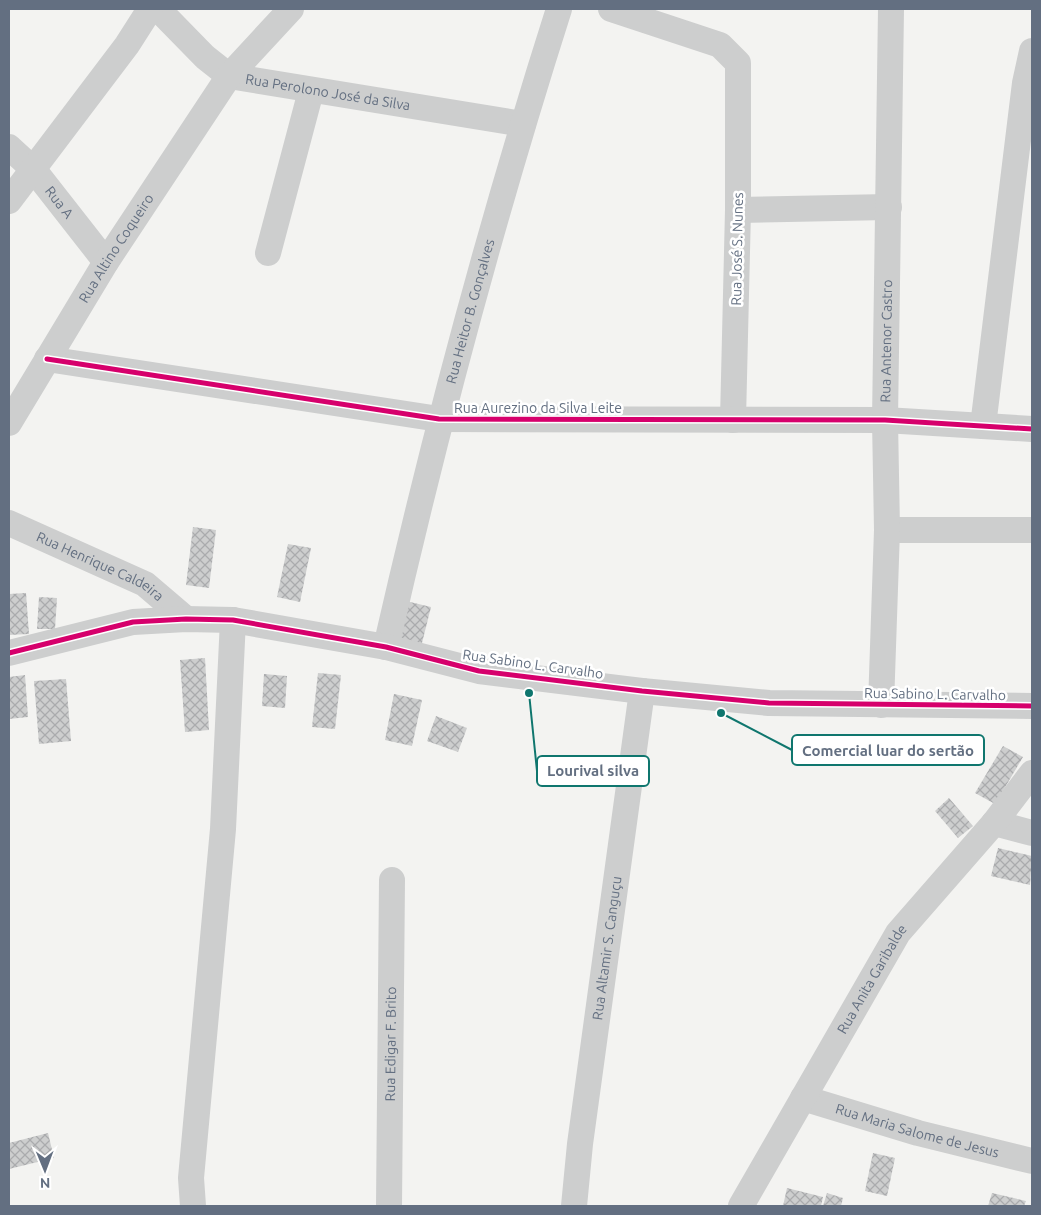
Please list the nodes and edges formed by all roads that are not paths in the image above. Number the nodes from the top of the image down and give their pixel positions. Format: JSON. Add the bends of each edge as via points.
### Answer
{"nodes":[{"id":1,"x":150,"y":9,"type":"edge"},
{"id":2,"x":158,"y":9,"type":"edge"},
{"id":3,"x":291,"y":9,"type":"edge"},
{"id":4,"x":560,"y":9,"type":"edge"},
{"id":5,"x":611,"y":9,"type":"edge"},
{"id":6,"x":891,"y":9,"type":"edge"},
{"id":7,"x":1032,"y":51,"type":"edge"},
{"id":8,"x":229,"y":76,"type":"junction"},
{"id":9,"x":311,"y":90,"type":"junction"},
{"id":10,"x":523,"y":124,"type":"junction"},
{"id":11,"x":9,"y":147,"type":"edge"},
{"id":12,"x":34,"y":170,"type":"junction"},
{"id":13,"x":9,"y":201,"type":"edge"},
{"id":14,"x":889,"y":207,"type":"junction"},
{"id":15,"x":738,"y":210,"type":"junction"},
{"id":16,"x":268,"y":253,"type":"dead end"},
{"id":17,"x":106,"y":262,"type":"junction"},
{"id":18,"x":47,"y":359,"type":"junction"},
{"id":19,"x":439,"y":419,"type":"junction"},
{"id":20,"x":733,"y":420,"type":"junction"},
{"id":21,"x":885,"y":420,"type":"junction"},
{"id":22,"x":9,"y":423,"type":"edge"},
{"id":23,"x":983,"y":426,"type":"junction"},
{"id":24,"x":1032,"y":429,"type":"edge"},
{"id":25,"x":9,"y":523,"type":"edge"},
{"id":26,"x":887,"y":530,"type":"junction"},
{"id":27,"x":1032,"y":530,"type":"edge"},
{"id":28,"x":186,"y":619,"type":"junction"},
{"id":29,"x":233,"y":620,"type":"junction"},
{"id":30,"x":386,"y":646,"type":"junction"},
{"id":31,"x":9,"y":653,"type":"edge"},
{"id":32,"x":642,"y":691,"type":"junction"},
{"id":33,"x":881,"y":705,"type":"junction"},
{"id":34,"x":1032,"y":706,"type":"edge"},
{"id":35,"x":1032,"y":773,"type":"edge"},
{"id":36,"x":994,"y":823,"type":"junction"},
{"id":37,"x":1032,"y":833,"type":"edge"},
{"id":38,"x":392,"y":880,"type":"dead end"},
{"id":39,"x":803,"y":1098,"type":"junction"},
{"id":40,"x":1032,"y":1160,"type":"edge"},
{"id":41,"x":193,"y":1206,"type":"edge"},
{"id":42,"x":389,"y":1206,"type":"edge"},
{"id":43,"x":574,"y":1206,"type":"edge"},
{"id":44,"x":741,"y":1206,"type":"edge"}],
"edges":[{"from":1,"to":12,"type":"street"},
{"from":2,"to":8,"type":"street","name":"Rua Perolono José da Silva","via":[[205,57]]},
{"from":3,"to":8,"type":"street","name":"Rua Altino Coqueiro"},
{"from":4,"to":10,"type":"street","name":"Rua Heitor B. Gonçalves"},
{"from":5,"to":15,"type":"street","name":"Rua José S. Nunes","via":[[720,45],[738,63]]},
{"from":6,"to":14,"type":"street","name":"Rua Antenor Castro"},
{"from":7,"to":23,"type":"street","via":[[1025,83]]},
{"from":8,"to":9,"type":"street","name":"Rua Perolono José da Silva"},
{"from":8,"to":17,"type":"street","name":"Rua Altino Coqueiro"},
{"from":9,"to":10,"type":"street","name":"Rua Perolono José da Silva"},
{"from":9,"to":16,"type":"street"},
{"from":10,"to":19,"type":"street","name":"Rua Heitor B. Gonçalves"},
{"from":11,"to":12,"type":"street","name":"Rua A"},
{"from":12,"to":13,"type":"street"},
{"from":12,"to":17,"type":"street","name":"Rua A"},
{"from":14,"to":15,"type":"street"},
{"from":14,"to":21,"type":"street","name":"Rua Antenor Castro"},
{"from":15,"to":20,"type":"street","name":"Rua José S. Nunes"},
{"from":17,"to":18,"type":"street","name":"Rua Altino Coqueiro"},
{"from":18,"to":19,"type":"street","name":"Rua Aurezino da Silva Leite"},
{"from":18,"to":22,"type":"street","name":"Rua Altino Coqueiro"},
{"from":19,"to":20,"type":"street","name":"Rua Aurezino da Silva Leite"},
{"from":19,"to":30,"type":"street","name":"Rua Heitor B. Gonçalves"},
{"from":20,"to":21,"type":"street","name":"Rua Aurezino da Silva Leite"},
{"from":21,"to":23,"type":"street","name":"Rua Aurezino da Silva Leite"},
{"from":21,"to":26,"type":"street","name":"Rua Antenor Castro"},
{"from":23,"to":24,"type":"street","name":"Rua Aurezino da Silva Leite"},
{"from":25,"to":28,"type":"street","name":"Rua Henrique Caldeira","via":[[144,584]]},
{"from":26,"to":27,"type":"street"},
{"from":26,"to":33,"type":"street","name":"Rua Antenor Castro"},
{"from":28,"to":29,"type":"street","name":"Rua Sabino L. Carvalho"},
{"from":28,"to":31,"type":"street","name":"Rua Sabino L. Carvalho","via":[[133,622]]},
{"from":29,"to":30,"type":"street","name":"Rua Sabino L. Carvalho"},
{"from":29,"to":41,"type":"street","via":[[223,830],[190,1178]]},
{"from":30,"to":32,"type":"street","name":"Rua Sabino L. Carvalho","via":[[479,671]]},
{"from":32,"to":33,"type":"street","name":"Rua Sabino L. Carvalho","via":[[770,703]]},
{"from":32,"to":43,"type":"street","name":"Rua Altamir S. Canguçu"},
{"from":33,"to":34,"type":"street","name":"Rua Sabino L. Carvalho"},
{"from":35,"to":36,"type":"street","name":"Rua Anita Garibalde"},
{"from":36,"to":37,"type":"street"},
{"from":36,"to":39,"type":"street","name":"Rua Anita Garibalde","via":[[898,933]]},
{"from":38,"to":42,"type":"street","name":"Rua Edigar F. Brito"},
{"from":39,"to":40,"type":"street","name":"Rua Maria Salome de Jesus","via":[[918,1133]]},
{"from":39,"to":44,"type":"street","name":"Rua Anita Garibalde"}]}
